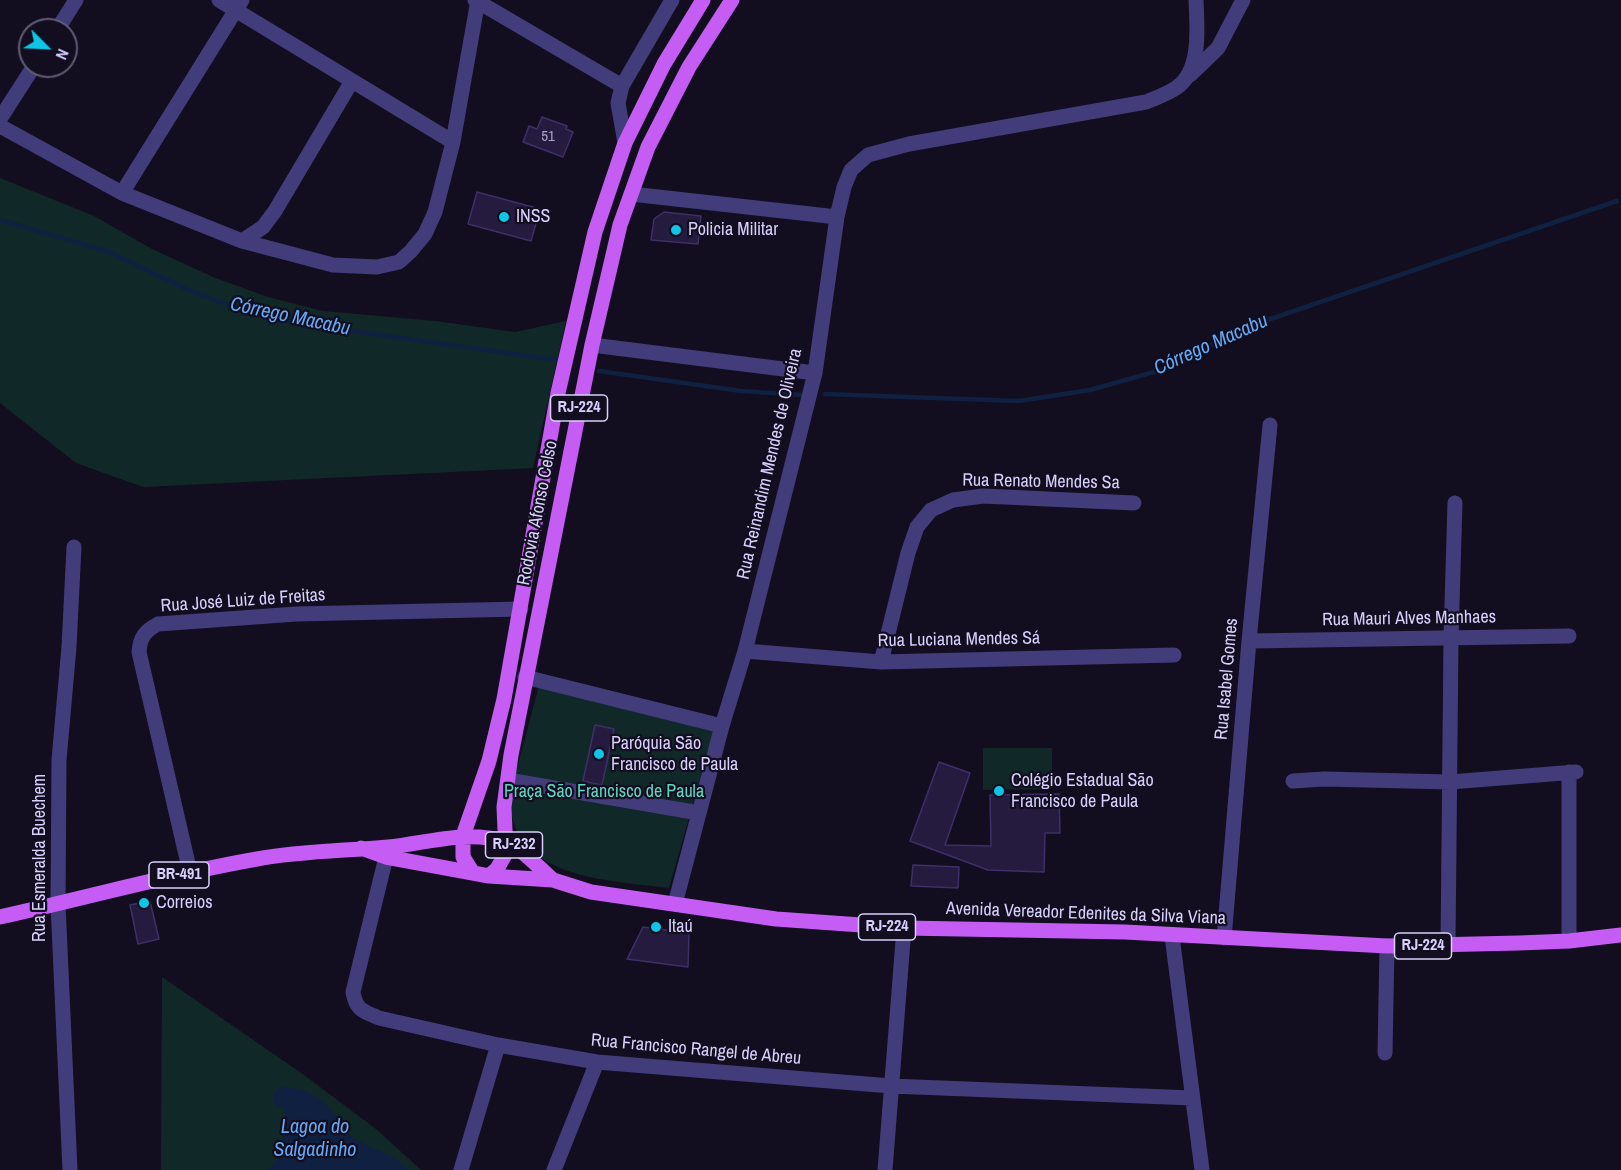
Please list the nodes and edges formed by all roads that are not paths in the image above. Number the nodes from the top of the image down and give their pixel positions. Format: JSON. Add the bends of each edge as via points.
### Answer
{"nodes":[{"id":1,"x":76,"y":0,"type":"edge"},
{"id":2,"x":219,"y":0,"type":"edge"},
{"id":3,"x":477,"y":0,"type":"edge"},
{"id":4,"x":672,"y":0,"type":"edge"},
{"id":5,"x":704,"y":0,"type":"edge"},
{"id":6,"x":732,"y":0,"type":"edge"},
{"id":7,"x":1196,"y":0,"type":"edge"},
{"id":8,"x":1243,"y":0,"type":"edge"},
{"id":9,"x":239,"y":5,"type":"edge"},
{"id":10,"x":65,"y":18,"type":"edge"},
{"id":11,"x":26,"y":78,"type":"edge"},
{"id":12,"x":352,"y":81,"type":"junction"},
{"id":13,"x":1179,"y":85,"type":"junction"},
{"id":14,"x":622,"y":86,"type":"junction"},
{"id":15,"x":0,"y":118,"type":"edge"},
{"id":16,"x":0,"y":126,"type":"edge"},
{"id":17,"x":453,"y":142,"type":"junction"},
{"id":18,"x":625,"y":143,"type":"junction"},
{"id":19,"x":122,"y":193,"type":"junction"},
{"id":20,"x":631,"y":194,"type":"junction"},
{"id":21,"x":837,"y":217,"type":"junction"},
{"id":22,"x":242,"y":241,"type":"junction"},
{"id":23,"x":592,"y":345,"type":"junction"},
{"id":24,"x":815,"y":373,"type":"junction"},
{"id":25,"x":1270,"y":425,"type":"dead end"},
{"id":26,"x":1134,"y":503,"type":"dead end"},
{"id":27,"x":1455,"y":503,"type":"dead end"},
{"id":28,"x":74,"y":546,"type":"dead end"},
{"id":29,"x":521,"y":609,"type":"junction"},
{"id":30,"x":1569,"y":636,"type":"dead end"},
{"id":31,"x":1450,"y":638,"type":"junction"},
{"id":32,"x":1249,"y":641,"type":"junction"},
{"id":33,"x":745,"y":651,"type":"junction"},
{"id":34,"x":1173,"y":655,"type":"dead end"},
{"id":35,"x":880,"y":662,"type":"junction"},
{"id":36,"x":525,"y":677,"type":"junction"},
{"id":37,"x":722,"y":726,"type":"junction"},
{"id":38,"x":508,"y":780,"type":"junction"},
{"id":39,"x":1293,"y":781,"type":"dead end"},
{"id":40,"x":1450,"y":782,"type":"junction"},
{"id":41,"x":699,"y":813,"type":"junction"},
{"id":42,"x":463,"y":836,"type":"junction"},
{"id":43,"x":506,"y":841,"type":"junction"},
{"id":44,"x":362,"y":849,"type":"junction"},
{"id":45,"x":386,"y":857,"type":"junction"},
{"id":46,"x":190,"y":872,"type":"junction"},
{"id":47,"x":473,"y":873,"type":"junction"},
{"id":48,"x":489,"y":876,"type":"junction"},
{"id":49,"x":553,"y":880,"type":"junction"},
{"id":50,"x":58,"y":904,"type":"junction"},
{"id":51,"x":675,"y":904,"type":"junction"},
{"id":52,"x":0,"y":917,"type":"edge"},
{"id":53,"x":904,"y":928,"type":"junction"},
{"id":54,"x":1621,"y":935,"type":"edge"},
{"id":55,"x":1172,"y":936,"type":"junction"},
{"id":56,"x":1224,"y":938,"type":"junction"},
{"id":57,"x":1569,"y":941,"type":"junction"},
{"id":58,"x":1448,"y":945,"type":"junction"},
{"id":59,"x":1387,"y":946,"type":"junction"},
{"id":60,"x":498,"y":1046,"type":"junction"},
{"id":61,"x":1385,"y":1053,"type":"dead end"},
{"id":62,"x":597,"y":1062,"type":"junction"},
{"id":63,"x":891,"y":1086,"type":"junction"},
{"id":64,"x":1192,"y":1098,"type":"junction"},
{"id":65,"x":70,"y":1170,"type":"edge"},
{"id":66,"x":460,"y":1170,"type":"edge"},
{"id":67,"x":554,"y":1170,"type":"edge"},
{"id":68,"x":885,"y":1170,"type":"edge"},
{"id":69,"x":1202,"y":1170,"type":"edge"}],
"edges":[{"from":1,"to":10,"type":"street"},
{"from":2,"to":9,"type":"street"},
{"from":3,"to":14,"type":"street"},
{"from":3,"to":17,"type":"street"},
{"from":4,"to":14,"type":"street"},
{"from":5,"to":18,"type":"main road","name":"Rodovia Afonso Celso","number":"RJ-224","via":[[664,64]]},
{"from":6,"to":20,"type":"main road","name":"Rodovia Afonso Celso","number":"RJ-224","via":[[689,67],[648,147]]},
{"from":7,"to":13,"type":"street","via":[[1198,36],[1192,67]]},
{"from":8,"to":13,"type":"street","name":"Rua Reinandim Mendes de Oliveira","via":[[1218,48]]},
{"from":9,"to":12,"type":"street"},
{"from":9,"to":19,"type":"street"},
{"from":11,"to":15,"type":"street"},
{"from":12,"to":17,"type":"street"},
{"from":12,"to":22,"type":"street","via":[[275,211],[263,226]]},
{"from":13,"to":21,"type":"street","name":"Rua Reinandim Mendes de Oliveira","via":[[1146,102],[909,144],[868,155],[851,170]]},
{"from":14,"to":18,"type":"street","via":[[618,103]]},
{"from":16,"to":19,"type":"street"},
{"from":17,"to":22,"type":"street","via":[[435,212],[425,234],[399,262],[377,267],[333,265]]},
{"from":18,"to":29,"type":"main road","name":"Rodovia Afonso Celso","number":"RJ-224","via":[[595,232],[558,393]]},
{"from":19,"to":22,"type":"street"},
{"from":20,"to":21,"type":"street"},
{"from":20,"to":23,"type":"main road","name":"Rodovia Afonso Celso","number":"RJ-224"},
{"from":21,"to":24,"type":"street","name":"Rua Reinandim Mendes de Oliveira"},
{"from":23,"to":24,"type":"street"},
{"from":23,"to":36,"type":"main road","name":"Rodovia Afonso Celso","number":"RJ-224"},
{"from":24,"to":33,"type":"street","name":"Rua Reinandim Mendes de Oliveira"},
{"from":25,"to":32,"type":"street","name":"Rua Isabel Gomes"},
{"from":26,"to":35,"type":"street","name":"Rua Renato Mendes Sa","via":[[983,496],[953,500],[931,510],[917,527],[908,553]]},
{"from":27,"to":31,"type":"street","number":"RJ-224"},
{"from":28,"to":50,"type":"street","name":"Rua Esmeralda Buechem","via":[[59,760]]},
{"from":29,"to":42,"type":"main road","name":"Rodovia Afonso Celso","number":"RJ-224","via":[[489,761]]},
{"from":29,"to":46,"type":"street","name":"Rua José Luiz de Freitas","via":[[296,614],[158,624],[147,630],[139,652]]},
{"from":30,"to":31,"type":"street","name":"Rua Mauri Alves Manhaes"},
{"from":31,"to":32,"type":"street","name":"Rua Mauri Alves Manhaes"},
{"from":31,"to":40,"type":"street","number":"RJ-224"},
{"from":32,"to":56,"type":"street","name":"Rua Isabel Gomes"},
{"from":33,"to":35,"type":"street","name":"Rua Luciana Mendes Sá"},
{"from":33,"to":37,"type":"street","name":"Rua Reinandim Mendes de Oliveira"},
{"from":34,"to":35,"type":"street","name":"Rua Luciana Mendes Sá"},
{"from":36,"to":37,"type":"street"},
{"from":36,"to":38,"type":"main road","name":"Rodovia Afonso Celso","number":"RJ-224"},
{"from":37,"to":41,"type":"street","name":"Rua Reinandim Mendes de Oliveira"},
{"from":38,"to":41,"type":"street"},
{"from":38,"to":43,"type":"main road","name":"Rodovia Afonso Celso","number":"RJ-224","via":[[504,807]]},
{"from":39,"to":40,"type":"street"},
{"from":40,"to":57,"type":"street","via":[[1573,772]]},
{"from":40,"to":58,"type":"street","number":"RJ-224"},
{"from":41,"to":51,"type":"street","name":"Rua Reinandim Mendes de Oliveira"},
{"from":42,"to":43,"type":"main road","name":"Avenida Vereador Edenites da Silva Viana","number":"RJ-232"},
{"from":42,"to":44,"type":"main road","name":"Avenida Vereador Edenites da Silva Viana","number":"BR-491"},
{"from":42,"to":47,"type":"main road","name":"Rodovia Afonso Celso","number":"RJ-224","via":[[463,857]]},
{"from":43,"to":48,"type":"main road","name":"Rodovia Afonso Celso","via":[[503,861]]},
{"from":43,"to":49,"type":"main road","name":"Avenida Vereador Edenites da Silva Viana","number":"RJ-232"},
{"from":44,"to":45,"type":"main road","name":"Avenida Vereador Edenites da Silva Viana","number":"BR-491"},
{"from":44,"to":46,"type":"main road","name":"Avenida Vereador Edenites da Silva Viana","number":"BR-491","via":[[314,851]]},
{"from":45,"to":47,"type":"main road","name":"Avenida Vereador Edenites da Silva Viana","number":"BR-491"},
{"from":45,"to":60,"type":"street","name":"Rua Francisco Rangel de Abreu","via":[[353,992],[355,1003],[379,1018]]},
{"from":46,"to":50,"type":"main road","name":"Avenida Vereador Edenites da Silva Viana","number":"BR-491"},
{"from":47,"to":48,"type":"main road","name":"Avenida Vereador Edenites da Silva Viana","number":"BR-491"},
{"from":48,"to":49,"type":"main road","name":"Avenida Vereador Edenites da Silva Viana","number":"RJ-232"},
{"from":49,"to":51,"type":"main road","name":"Avenida Vereador Edenites da Silva Viana","number":"RJ-224","via":[[591,892]]},
{"from":50,"to":52,"type":"main road","name":"Avenida Vereador Edenites da Silva Viana","number":"BR-491"},
{"from":50,"to":65,"type":"street","name":"Rua Esmeralda Buechem"},
{"from":51,"to":53,"type":"main road","name":"Avenida Vereador Edenites da Silva Viana","number":"RJ-224","via":[[776,919]]},
{"from":53,"to":55,"type":"main road","name":"Avenida Vereador Edenites da Silva Viana","number":"RJ-224"},
{"from":53,"to":63,"type":"street"},
{"from":54,"to":57,"type":"main road","name":"Avenida Vereador Edenites da Silva Viana","number":"RJ-224"},
{"from":55,"to":56,"type":"main road","name":"Avenida Vereador Edenites da Silva Viana","number":"RJ-224"},
{"from":55,"to":64,"type":"street"},
{"from":56,"to":59,"type":"main road","name":"Avenida Vereador Edenites da Silva Viana","number":"RJ-224"},
{"from":57,"to":58,"type":"main road","name":"Avenida Vereador Edenites da Silva Viana","number":"RJ-224"},
{"from":58,"to":59,"type":"main road","name":"Avenida Vereador Edenites da Silva Viana","number":"RJ-224"},
{"from":59,"to":61,"type":"street"},
{"from":60,"to":62,"type":"street","name":"Rua Francisco Rangel de Abreu"},
{"from":60,"to":66,"type":"street"},
{"from":62,"to":63,"type":"street","name":"Rua Francisco Rangel de Abreu"},
{"from":62,"to":67,"type":"street"},
{"from":63,"to":64,"type":"street","name":"Rua Francisco Rangel de Abreu"},
{"from":63,"to":68,"type":"street"},
{"from":64,"to":69,"type":"street"}]}
